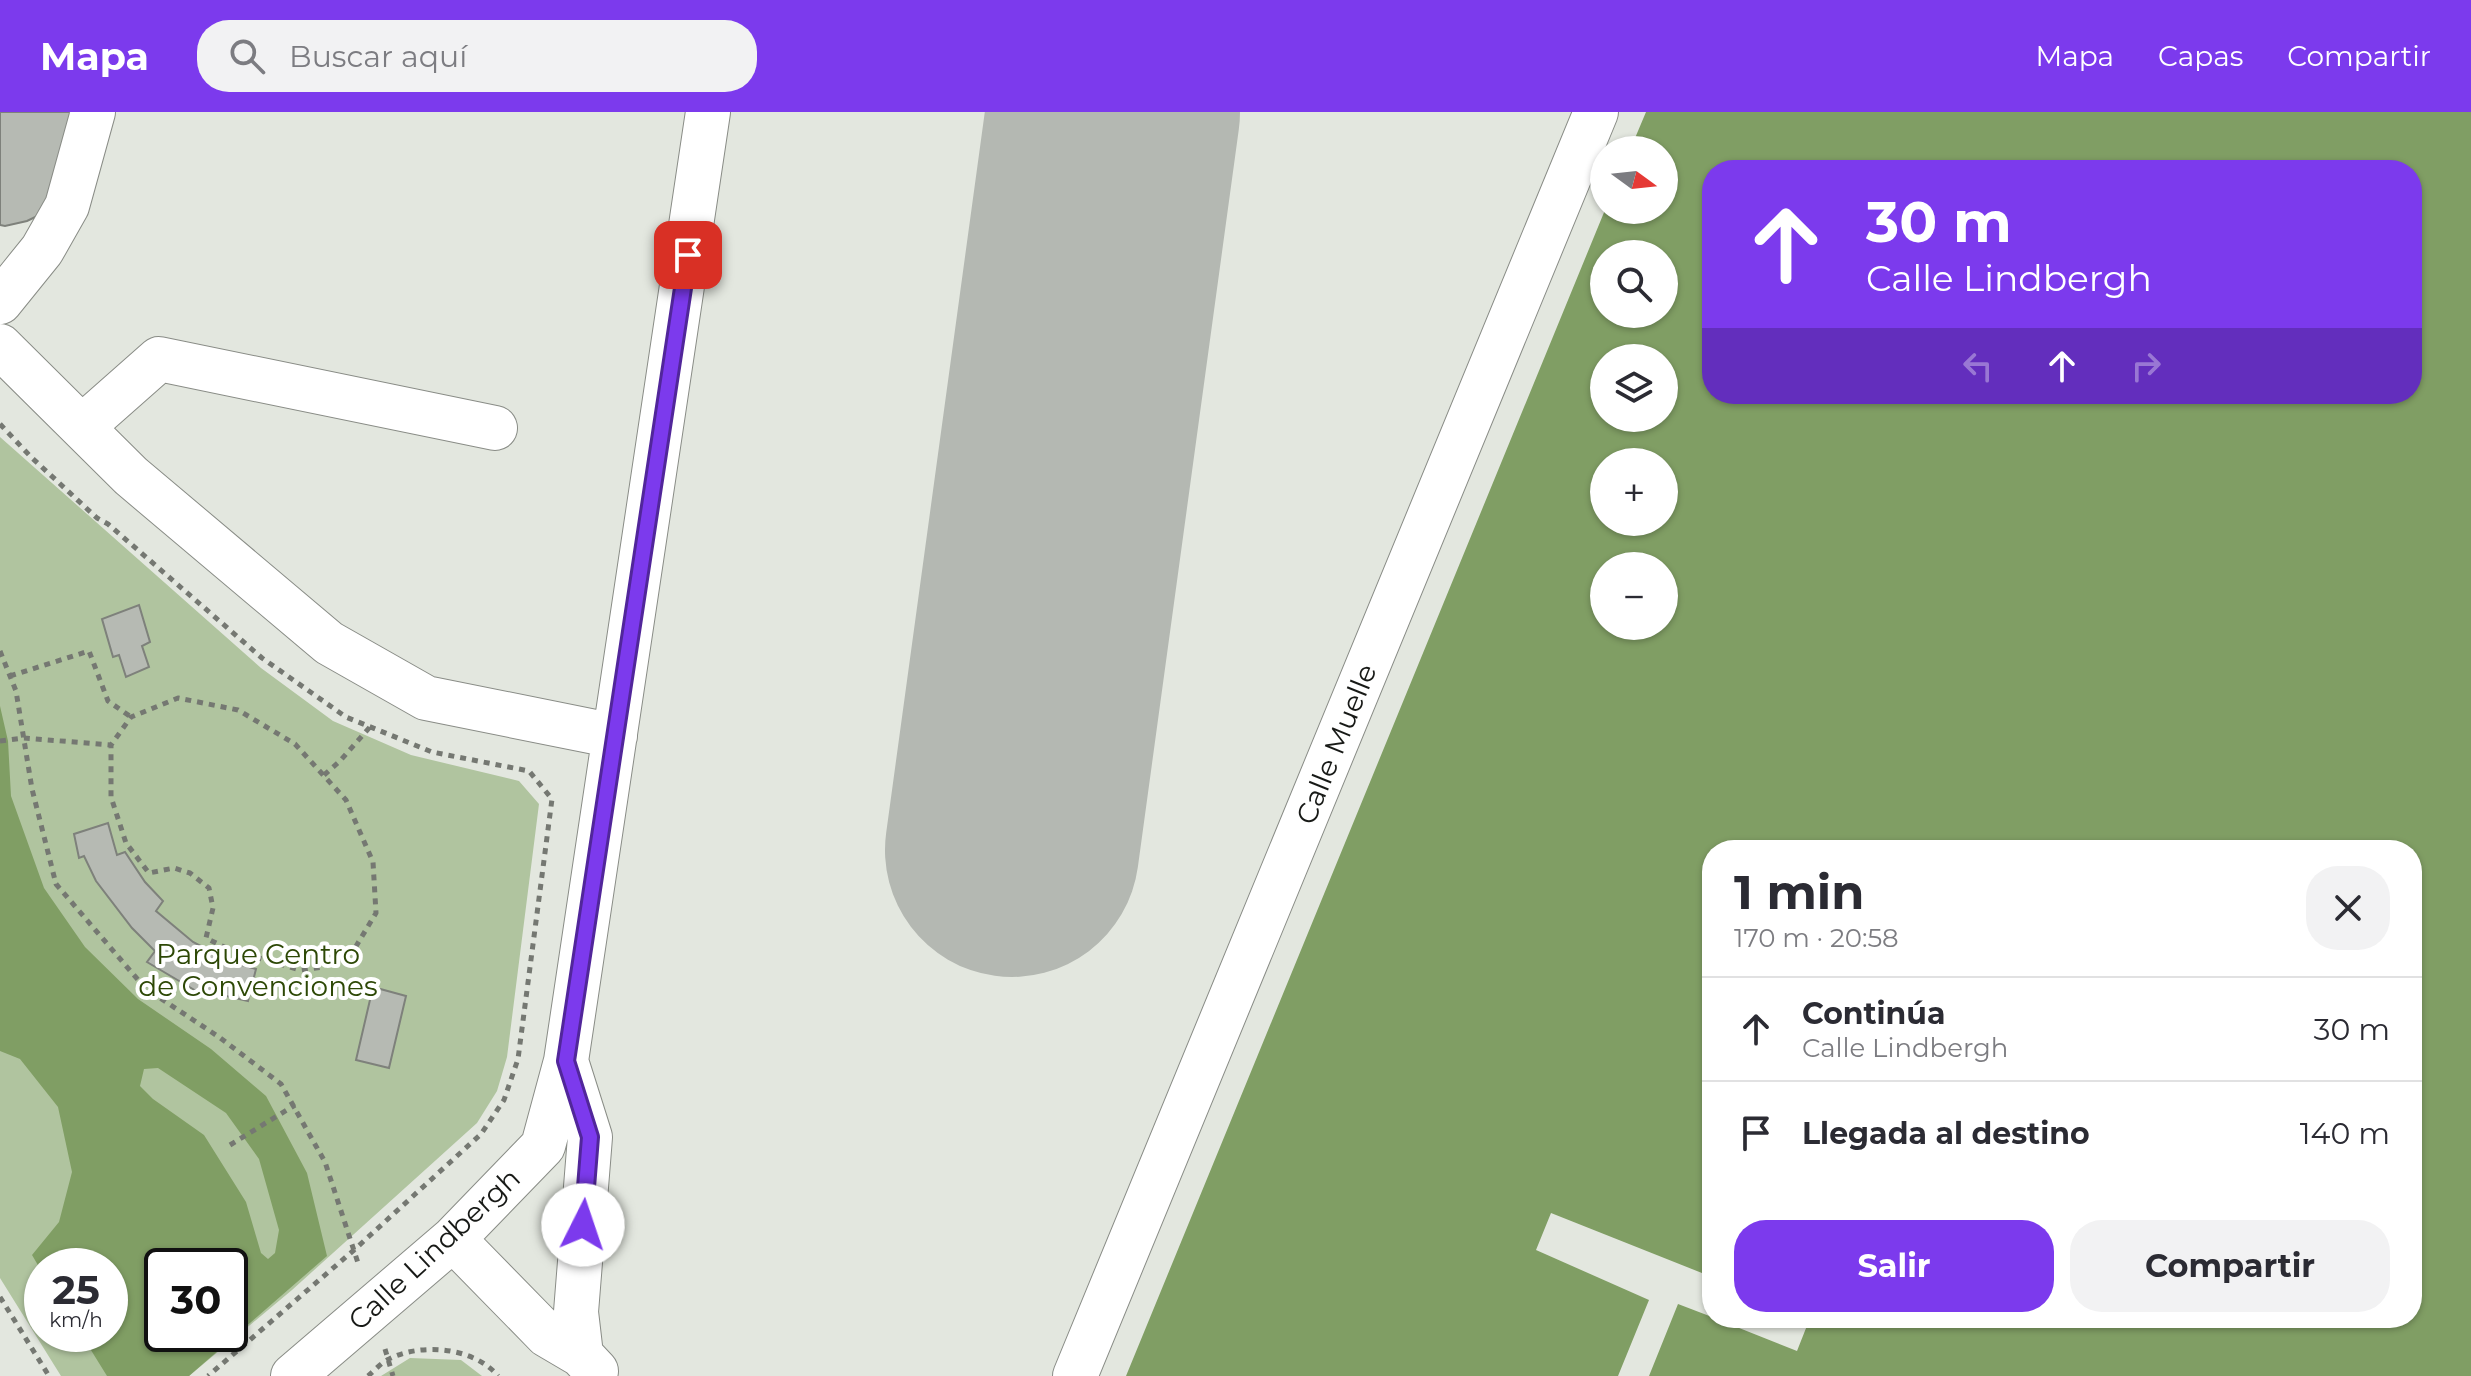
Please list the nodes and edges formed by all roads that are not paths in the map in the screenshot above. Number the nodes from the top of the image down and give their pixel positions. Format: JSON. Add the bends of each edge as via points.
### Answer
{"nodes":[{"id":1,"x":93,"y":112,"type":"edge"},
{"id":2,"x":708,"y":112,"type":"edge"},
{"id":3,"x":1596,"y":112,"type":"edge"},
{"id":4,"x":0,"y":302,"type":"edge"},
{"id":5,"x":0,"y":346,"type":"edge"},
{"id":6,"x":82,"y":427,"type":"junction"},
{"id":7,"x":495,"y":428,"type":"dead end"},
{"id":8,"x":615,"y":736,"type":"junction"},
{"id":9,"x":566,"y":1061,"type":"junction"},
{"id":10,"x":453,"y":1239,"type":"junction"},
{"id":11,"x":591,"y":1366,"type":"edge"},
{"id":12,"x":293,"y":1376,"type":"edge"},
{"id":13,"x":1075,"y":1376,"type":"edge"}],
"edges":[{"from":1,"to":4,"type":"street","via":[[67,206],[42,250]]},
{"from":2,"to":8,"type":"street","name":"Calle Lindbergh"},
{"from":3,"to":13,"type":"street","name":"Calle Muelle"},
{"from":5,"to":6,"type":"street"},
{"from":6,"to":7,"type":"street","via":[[159,359]]},
{"from":6,"to":8,"type":"street","via":[[131,476],[329,643],[426,698]]},
{"from":8,"to":9,"type":"street","name":"Calle Lindbergh"},
{"from":9,"to":10,"type":"street","name":"Calle Lindbergh","via":[[543,1146]]},
{"from":9,"to":11,"type":"street","via":[[590,1137],[576,1312]]},
{"from":10,"to":11,"type":"street","via":[[547,1335]]},
{"from":10,"to":12,"type":"street","name":"Calle Lindbergh"}]}
